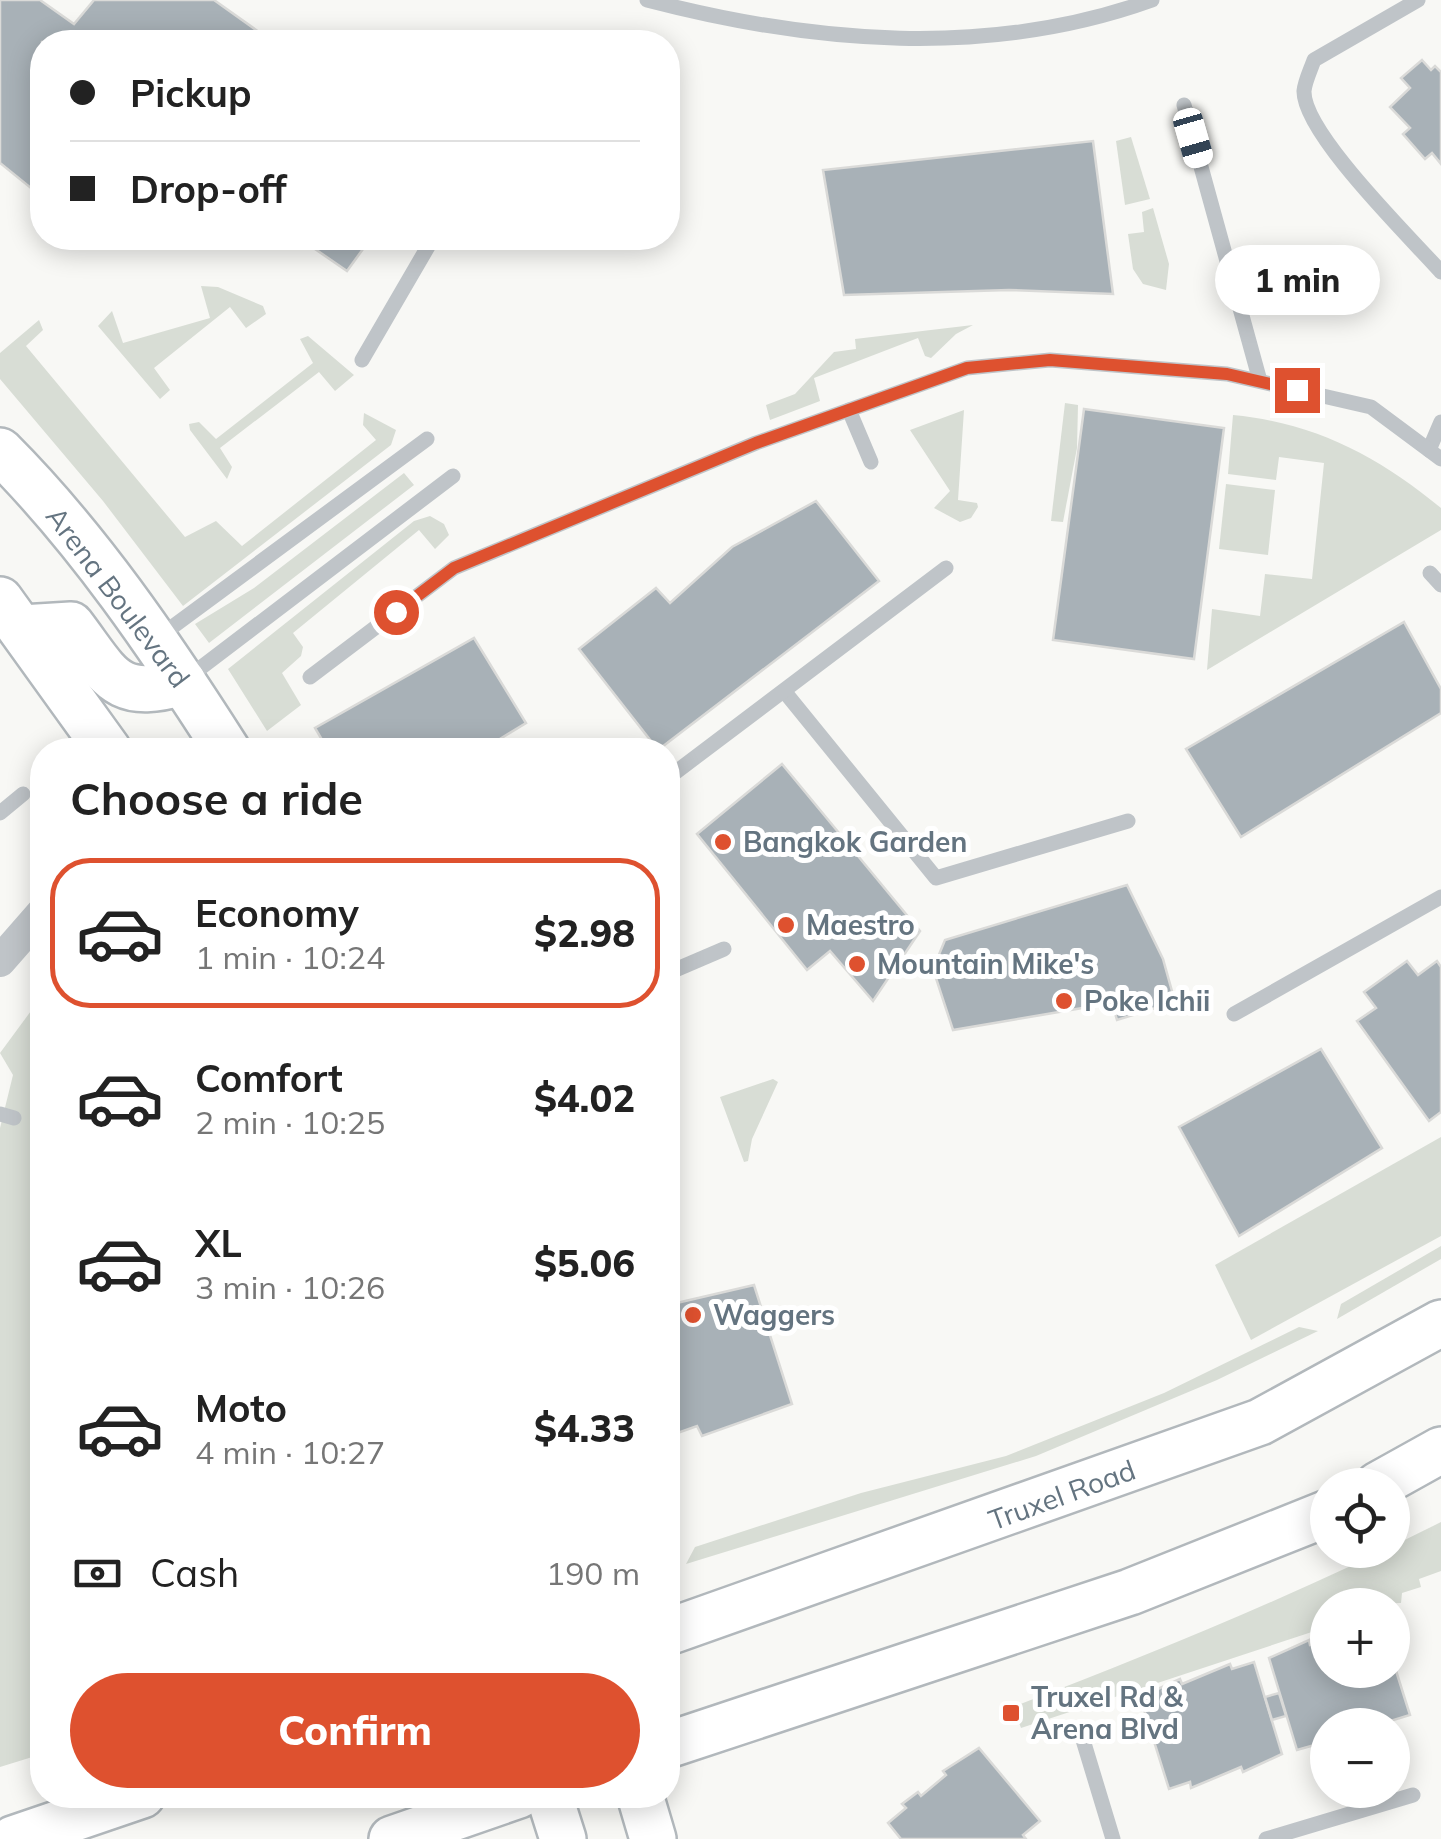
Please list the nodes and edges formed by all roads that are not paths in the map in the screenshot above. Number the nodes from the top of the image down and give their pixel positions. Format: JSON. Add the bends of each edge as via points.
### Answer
{"nodes":[{"id":1,"x":647,"y":0,"type":"edge"},
{"id":2,"x":1152,"y":0,"type":"edge"},
{"id":3,"x":1418,"y":0,"type":"edge"},
{"id":4,"x":1184,"y":105,"type":"dead end"},
{"id":5,"x":426,"y":250,"type":"edge"},
{"id":6,"x":1441,"y":272,"type":"edge"},
{"id":7,"x":362,"y":360,"type":"dead end"},
{"id":8,"x":1260,"y":381,"type":"junction"},
{"id":9,"x":849,"y":410,"type":"junction"},
{"id":10,"x":1441,"y":422,"type":"edge"},
{"id":11,"x":426,"y":439,"type":"dead end"},
{"id":12,"x":0,"y":451,"type":"edge"},
{"id":13,"x":1435,"y":454,"type":"edge"},
{"id":14,"x":871,"y":462,"type":"dead end"},
{"id":15,"x":453,"y":476,"type":"dead end"},
{"id":16,"x":946,"y":568,"type":"dead end"},
{"id":17,"x":11,"y":614,"type":"edge"},
{"id":18,"x":155,"y":640,"type":"junction"},
{"id":19,"x":310,"y":677,"type":"dead end"},
{"id":20,"x":183,"y":682,"type":"junction"},
{"id":21,"x":784,"y":691,"type":"junction"},
{"id":22,"x":99,"y":738,"type":"edge"},
{"id":23,"x":219,"y":738,"type":"edge"},
{"id":24,"x":680,"y":769,"type":"edge"},
{"id":25,"x":22,"y":794,"type":"dead end"},
{"id":26,"x":0,"y":814,"type":"edge"},
{"id":27,"x":1128,"y":821,"type":"dead end"},
{"id":28,"x":1441,"y":897,"type":"edge"},
{"id":29,"x":30,"y":927,"type":"edge"},
{"id":30,"x":724,"y":950,"type":"dead end"},
{"id":31,"x":0,"y":961,"type":"edge"},
{"id":32,"x":680,"y":969,"type":"edge"},
{"id":33,"x":1234,"y":1014,"type":"dead end"},
{"id":34,"x":1441,"y":1323,"type":"edge"},
{"id":35,"x":1441,"y":1450,"type":"edge"},
{"id":36,"x":1409,"y":1468,"type":"edge"},
{"id":37,"x":1310,"y":1521,"type":"edge"},
{"id":38,"x":680,"y":1628,"type":"edge"},
{"id":39,"x":1080,"y":1730,"type":"dead end"},
{"id":40,"x":680,"y":1741,"type":"edge"},
{"id":41,"x":1413,"y":1795,"type":"dead end"},
{"id":42,"x":104,"y":1808,"type":"edge"},
{"id":43,"x":481,"y":1808,"type":"edge"},
{"id":44,"x":553,"y":1808,"type":"edge"},
{"id":45,"x":644,"y":1808,"type":"edge"},
{"id":46,"x":13,"y":1839,"type":"edge"},
{"id":47,"x":392,"y":1839,"type":"edge"},
{"id":48,"x":562,"y":1839,"type":"edge"},
{"id":49,"x":653,"y":1839,"type":"edge"},
{"id":50,"x":1113,"y":1839,"type":"edge"},
{"id":51,"x":1266,"y":1839,"type":"edge"}],
"edges":[{"from":1,"to":2,"type":"lane","via":[[737,23],[882,39],[1029,30]]},
{"from":3,"to":6,"type":"lane","via":[[1314,60],[1304,91],[1330,147]]},
{"from":4,"to":8,"type":"lane"},
{"from":5,"to":7,"type":"lane"},
{"from":8,"to":9,"type":"lane","via":[[1050,360],[967,368]]},
{"from":8,"to":13,"type":"lane","via":[[1371,406]]},
{"from":9,"to":14,"type":"lane"},
{"from":9,"to":19,"type":"lane","via":[[454,568]]},
{"from":10,"to":13,"type":"lane"},
{"from":11,"to":18,"type":"lane"},
{"from":12,"to":18,"type":"main road","name":"Arena Boulevard"},
{"from":15,"to":20,"type":"lane"},
{"from":16,"to":21,"type":"lane"},
{"from":17,"to":20,"type":"main road","via":[[71,625],[102,667],[131,691]]},
{"from":17,"to":22,"type":"main road"},
{"from":18,"to":20,"type":"main road","name":"Arena Boulevard"},
{"from":20,"to":23,"type":"main road","name":"Arena Boulevard"},
{"from":21,"to":24,"type":"lane"},
{"from":21,"to":27,"type":"lane","via":[[936,878]]},
{"from":25,"to":26,"type":"lane"},
{"from":28,"to":33,"type":"lane"},
{"from":29,"to":31,"type":"street"},
{"from":30,"to":32,"type":"lane"},
{"from":34,"to":38,"type":"main road","name":"Truxel Road","via":[[1260,1422]]},
{"from":35,"to":36,"type":"main road"},
{"from":37,"to":40,"type":"main road","via":[[1130,1592]]},
{"from":39,"to":50,"type":"lane"},
{"from":41,"to":51,"type":"lane"},
{"from":42,"to":46,"type":"main road"},
{"from":43,"to":47,"type":"main road"},
{"from":44,"to":48,"type":"main road"},
{"from":45,"to":49,"type":"main road"}]}
